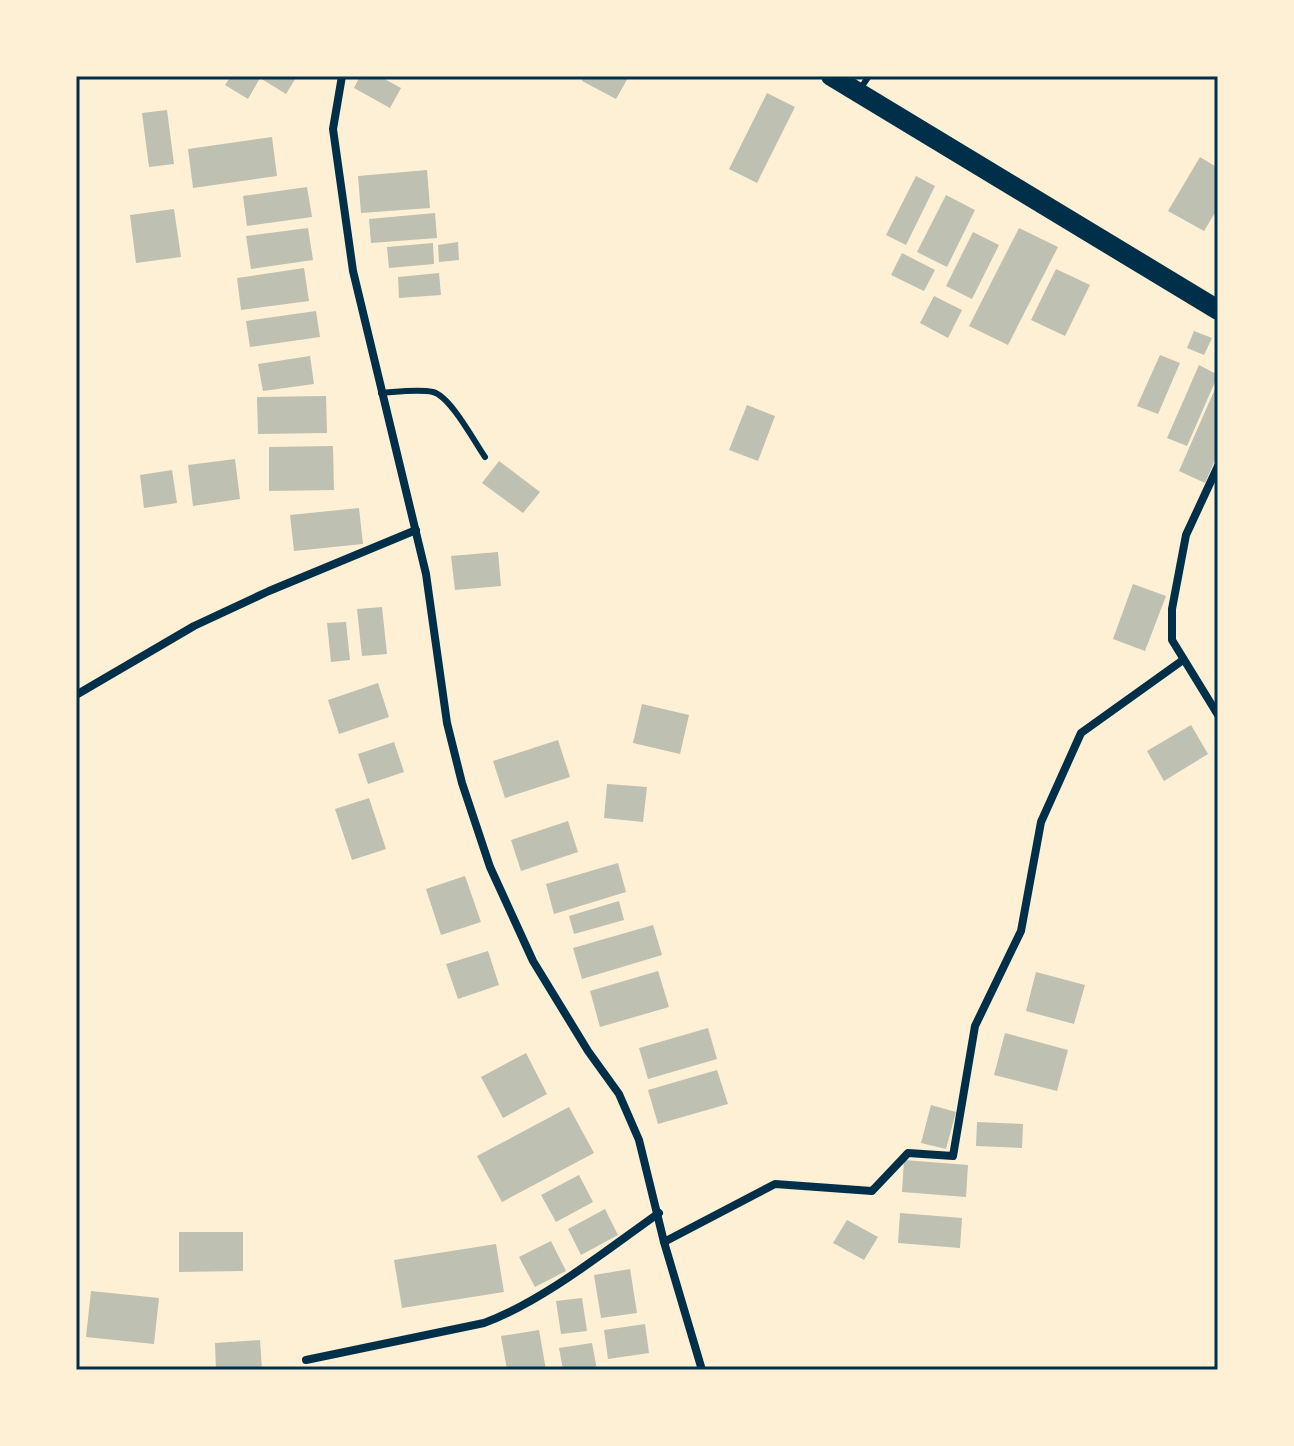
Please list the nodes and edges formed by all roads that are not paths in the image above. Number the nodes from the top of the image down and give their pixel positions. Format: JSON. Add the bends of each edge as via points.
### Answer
{"nodes":[{"id":1,"x":341,"y":76,"type":"edge"},
{"id":2,"x":831,"y":76,"type":"edge"},
{"id":3,"x":864,"y":84,"type":"edge"},
{"id":4,"x":1218,"y":310,"type":"edge"},
{"id":5,"x":381,"y":393,"type":"junction"},
{"id":6,"x":485,"y":457,"type":"dead end"},
{"id":7,"x":1218,"y":466,"type":"edge"},
{"id":8,"x":416,"y":530,"type":"junction"},
{"id":9,"x":1183,"y":660,"type":"junction"},
{"id":10,"x":76,"y":695,"type":"edge"},
{"id":11,"x":1218,"y":715,"type":"edge"},
{"id":12,"x":659,"y":1213,"type":"junction"},
{"id":13,"x":664,"y":1242,"type":"junction"},
{"id":14,"x":306,"y":1360,"type":"dead end"},
{"id":15,"x":702,"y":1370,"type":"edge"}],
"edges":[{"from":1,"to":5,"type":"street","via":[[333,129],[353,271]]},
{"from":2,"to":3,"type":"main road"},
{"from":3,"to":4,"type":"main road"},
{"from":5,"to":6,"type":"lane","via":[[439,395]]},
{"from":5,"to":8,"type":"street"},
{"from":7,"to":9,"type":"street","via":[[1186,535],[1172,609],[1172,640]]},
{"from":8,"to":10,"type":"street","via":[[194,626]]},
{"from":8,"to":12,"type":"street","via":[[447,723],[490,867],[533,961],[619,1094],[639,1140]]},
{"from":9,"to":11,"type":"street"},
{"from":9,"to":13,"type":"street","via":[[1081,733],[1041,822],[1021,931],[975,1026],[953,1156],[908,1153],[872,1191],[775,1184]]},
{"from":12,"to":13,"type":"street"},
{"from":12,"to":14,"type":"street","via":[[504,1316]]},
{"from":13,"to":15,"type":"street"}]}
